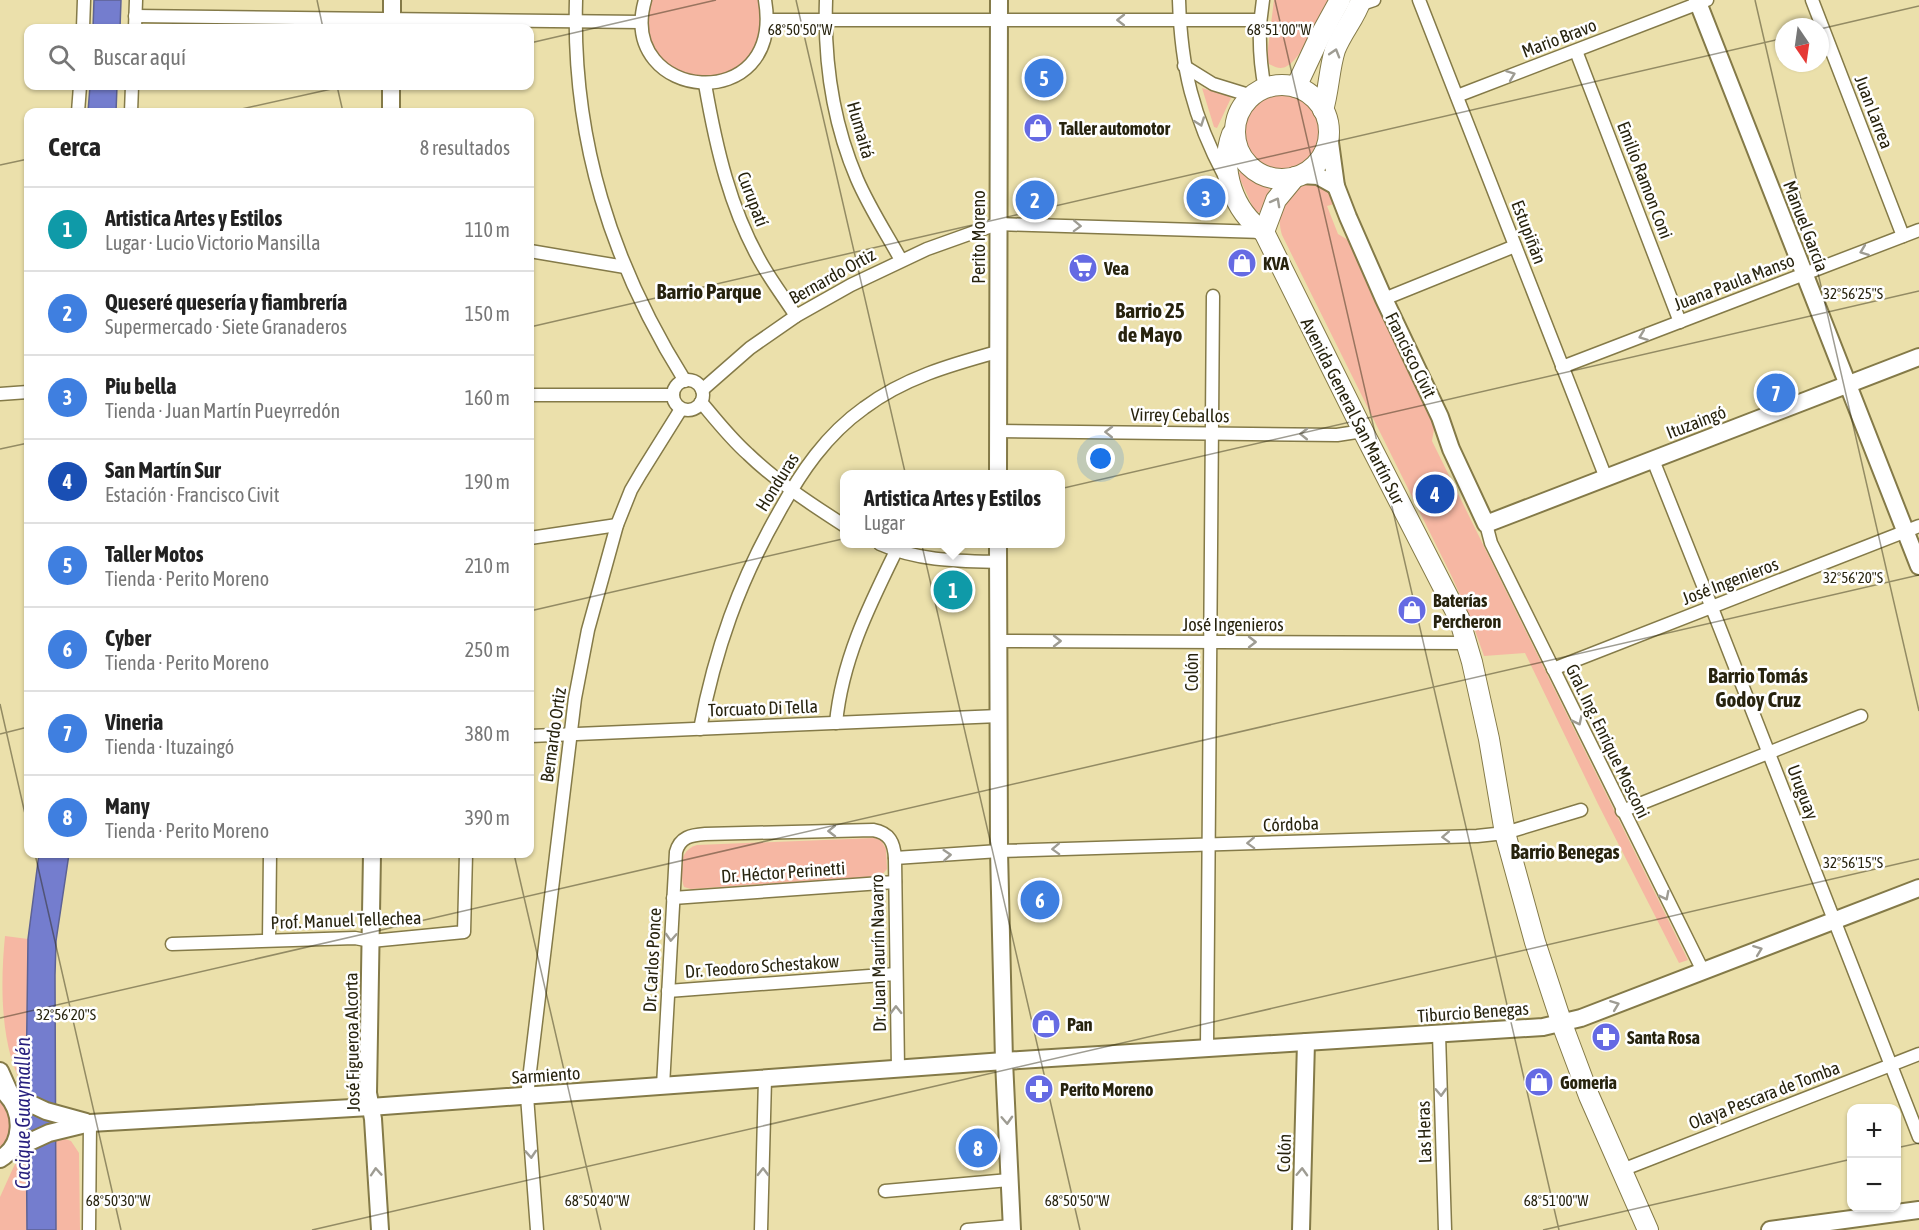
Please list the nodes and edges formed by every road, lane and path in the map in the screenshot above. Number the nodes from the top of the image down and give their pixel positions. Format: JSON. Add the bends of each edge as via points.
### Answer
{"nodes":[{"id":1,"x":84,"y":0,"type":"edge"},
{"id":2,"x":136,"y":0,"type":"edge"},
{"id":3,"x":392,"y":0,"type":"edge"},
{"id":4,"x":576,"y":0,"type":"edge"},
{"id":5,"x":645,"y":0,"type":"edge"},
{"id":6,"x":765,"y":0,"type":"edge"},
{"id":7,"x":826,"y":0,"type":"edge"},
{"id":8,"x":999,"y":0,"type":"edge"},
{"id":9,"x":1179,"y":0,"type":"edge"},
{"id":10,"x":1263,"y":0,"type":"edge"},
{"id":11,"x":1340,"y":0,"type":"edge"},
{"id":12,"x":1419,"y":0,"type":"edge"},
{"id":13,"x":1812,"y":0,"type":"edge"},
{"id":14,"x":1701,"y":1,"type":"edge"},
{"id":15,"x":1365,"y":2,"type":"edge"},
{"id":16,"x":768,"y":20,"type":"junction"},
{"id":17,"x":825,"y":20,"type":"junction"},
{"id":18,"x":998,"y":20,"type":"junction"},
{"id":19,"x":1179,"y":20,"type":"junction"},
{"id":20,"x":1260,"y":20,"type":"junction"},
{"id":21,"x":576,"y":21,"type":"junction"},
{"id":22,"x":135,"y":22,"type":"edge"},
{"id":23,"x":641,"y":22,"type":"junction"},
{"id":24,"x":83,"y":24,"type":"edge"},
{"id":25,"x":392,"y":24,"type":"edge"},
{"id":26,"x":1576,"y":51,"type":"junction"},
{"id":27,"x":1184,"y":66,"type":"junction"},
{"id":28,"x":705,"y":84,"type":"junction"},
{"id":29,"x":1296,"y":87,"type":"junction"},
{"id":30,"x":80,"y":90,"type":"edge"},
{"id":31,"x":132,"y":90,"type":"edge"},
{"id":32,"x":392,"y":90,"type":"edge"},
{"id":33,"x":1258,"y":92,"type":"junction"},
{"id":34,"x":1457,"y":96,"type":"junction"},
{"id":35,"x":78,"y":108,"type":"edge"},
{"id":36,"x":131,"y":108,"type":"edge"},
{"id":37,"x":391,"y":108,"type":"edge"},
{"id":38,"x":1323,"y":110,"type":"junction"},
{"id":39,"x":1235,"y":127,"type":"junction"},
{"id":40,"x":1329,"y":135,"type":"junction"},
{"id":41,"x":1298,"y":176,"type":"junction"},
{"id":42,"x":1229,"y":185,"type":"junction"},
{"id":43,"x":1336,"y":186,"type":"junction"},
{"id":44,"x":997,"y":224,"type":"junction"},
{"id":45,"x":1919,"y":230,"type":"edge"},
{"id":46,"x":1264,"y":232,"type":"junction"},
{"id":47,"x":1903,"y":236,"type":"junction"},
{"id":48,"x":1515,"y":246,"type":"junction"},
{"id":49,"x":534,"y":252,"type":"edge"},
{"id":50,"x":901,"y":260,"type":"junction"},
{"id":51,"x":625,"y":267,"type":"junction"},
{"id":52,"x":1804,"y":274,"type":"junction"},
{"id":53,"x":1213,"y":296,"type":"dead end"},
{"id":54,"x":1384,"y":299,"type":"junction"},
{"id":55,"x":796,"y":316,"type":"junction"},
{"id":56,"x":1680,"y":322,"type":"junction"},
{"id":57,"x":997,"y":352,"type":"junction"},
{"id":58,"x":1919,"y":357,"type":"edge"},
{"id":59,"x":1562,"y":367,"type":"junction"},
{"id":60,"x":685,"y":381,"type":"junction"},
{"id":61,"x":1848,"y":385,"type":"junction"},
{"id":62,"x":24,"y":392,"type":"edge"},
{"id":63,"x":0,"y":394,"type":"edge"},
{"id":64,"x":534,"y":395,"type":"edge"},
{"id":65,"x":673,"y":395,"type":"junction"},
{"id":66,"x":702,"y":396,"type":"junction"},
{"id":67,"x":681,"y":409,"type":"junction"},
{"id":68,"x":997,"y":430,"type":"junction"},
{"id":69,"x":1363,"y":431,"type":"junction"},
{"id":70,"x":1213,"y":433,"type":"junction"},
{"id":71,"x":1653,"y":460,"type":"junction"},
{"id":72,"x":998,"y":470,"type":"edge"},
{"id":73,"x":1606,"y":478,"type":"junction"},
{"id":74,"x":791,"y":490,"type":"junction"},
{"id":75,"x":840,"y":523,"type":"edge"},
{"id":76,"x":1486,"y":524,"type":"junction"},
{"id":77,"x":617,"y":525,"type":"junction"},
{"id":78,"x":1912,"y":528,"type":"edge"},
{"id":79,"x":534,"y":537,"type":"edge"},
{"id":80,"x":890,"y":548,"type":"edge"},
{"id":81,"x":998,"y":548,"type":"edge"},
{"id":82,"x":896,"y":551,"type":"junction"},
{"id":83,"x":999,"y":562,"type":"junction"},
{"id":84,"x":1919,"y":566,"type":"edge"},
{"id":85,"x":1712,"y":608,"type":"junction"},
{"id":86,"x":999,"y":640,"type":"junction"},
{"id":87,"x":1210,"y":642,"type":"junction"},
{"id":88,"x":1467,"y":643,"type":"junction"},
{"id":89,"x":1553,"y":669,"type":"junction"},
{"id":90,"x":999,"y":716,"type":"junction"},
{"id":91,"x":1861,"y":716,"type":"dead end"},
{"id":92,"x":836,"y":723,"type":"junction"},
{"id":93,"x":700,"y":729,"type":"junction"},
{"id":94,"x":570,"y":734,"type":"junction"},
{"id":95,"x":534,"y":736,"type":"edge"},
{"id":96,"x":1769,"y":752,"type":"junction"},
{"id":97,"x":1581,"y":810,"type":"dead end"},
{"id":98,"x":1622,"y":811,"type":"junction"},
{"id":99,"x":1504,"y":833,"type":"junction"},
{"id":100,"x":889,"y":837,"type":"joint"},
{"id":101,"x":683,"y":839,"type":"joint"},
{"id":102,"x":1209,"y":844,"type":"junction"},
{"id":103,"x":999,"y":851,"type":"junction"},
{"id":104,"x":270,"y":858,"type":"edge"},
{"id":105,"x":372,"y":858,"type":"edge"},
{"id":106,"x":466,"y":858,"type":"edge"},
{"id":107,"x":895,"y":858,"type":"junction"},
{"id":108,"x":895,"y":882,"type":"junction"},
{"id":109,"x":1919,"y":888,"type":"edge"},
{"id":110,"x":673,"y":898,"type":"junction"},
{"id":111,"x":1834,"y":921,"type":"junction"},
{"id":112,"x":269,"y":940,"type":"junction"},
{"id":113,"x":371,"y":941,"type":"junction"},
{"id":114,"x":172,"y":944,"type":"dead end"},
{"id":115,"x":1703,"y":971,"type":"junction"},
{"id":116,"x":896,"y":974,"type":"junction"},
{"id":117,"x":668,"y":991,"type":"junction"},
{"id":118,"x":1562,"y":1024,"type":"junction"},
{"id":119,"x":1439,"y":1034,"type":"junction"},
{"id":120,"x":1306,"y":1042,"type":"junction"},
{"id":121,"x":1206,"y":1048,"type":"junction"},
{"id":122,"x":1919,"y":1054,"type":"edge"},
{"id":123,"x":1004,"y":1061,"type":"junction"},
{"id":124,"x":1891,"y":1065,"type":"junction"},
{"id":125,"x":898,"y":1069,"type":"junction"},
{"id":126,"x":765,"y":1079,"type":"junction"},
{"id":127,"x":663,"y":1086,"type":"junction"},
{"id":128,"x":10,"y":1093,"type":"edge"},
{"id":129,"x":527,"y":1096,"type":"junction"},
{"id":130,"x":370,"y":1107,"type":"junction"},
{"id":131,"x":90,"y":1123,"type":"junction"},
{"id":132,"x":1919,"y":1137,"type":"edge"},
{"id":133,"x":12,"y":1151,"type":"edge"},
{"id":134,"x":0,"y":1170,"type":"edge"},
{"id":135,"x":1622,"y":1170,"type":"junction"},
{"id":136,"x":1009,"y":1180,"type":"junction"},
{"id":137,"x":885,"y":1191,"type":"dead end"},
{"id":138,"x":1919,"y":1210,"type":"edge"},
{"id":139,"x":1012,"y":1228,"type":"edge"},
{"id":140,"x":1779,"y":1229,"type":"edge"},
{"id":141,"x":88,"y":1230,"type":"edge"},
{"id":142,"x":381,"y":1230,"type":"edge"},
{"id":143,"x":537,"y":1230,"type":"edge"},
{"id":144,"x":762,"y":1230,"type":"edge"},
{"id":145,"x":967,"y":1230,"type":"edge"},
{"id":146,"x":1301,"y":1230,"type":"edge"},
{"id":147,"x":1445,"y":1230,"type":"edge"},
{"id":148,"x":1648,"y":1230,"type":"edge"}],
"edges":[{"from":1,"to":24,"type":"street"},
{"from":2,"to":22,"type":"street"},
{"from":3,"to":25,"type":"main road"},
{"from":4,"to":21,"type":"street"},
{"from":5,"to":23,"type":"street"},
{"from":6,"to":16,"type":"street"},
{"from":7,"to":17,"type":"street","name":"Humaitá"},
{"from":8,"to":18,"type":"main road","name":"Perito Moreno"},
{"from":9,"to":19,"type":"street"},
{"from":10,"to":20,"type":"street"},
{"from":11,"to":29,"type":"main road"},
{"from":12,"to":34,"type":"street","name":"Estupiñán"},
{"from":13,"to":47,"type":"street","name":"Juan Larrea"},
{"from":14,"to":26,"type":"street","name":"Mario Bravo"},
{"from":14,"to":52,"type":"main road","name":"Manuel García"},
{"from":38,"to":15,"type":"main road","one_way":true,"via":[[1335,50]]},
{"from":16,"to":17,"type":"street"},
{"from":16,"to":28,"type":"street","via":[[765,39],[750,64],[725,80]]},
{"from":17,"to":18,"type":"street"},
{"from":17,"to":50,"type":"street","name":"Humaitá","via":[[830,82],[843,142],[858,181]]},
{"from":19,"to":18,"type":"street","one_way":true},
{"from":18,"to":44,"type":"main road","name":"Perito Moreno"},
{"from":19,"to":20,"type":"street"},
{"from":19,"to":27,"type":"street"},
{"from":20,"to":33,"type":"street"},
{"from":21,"to":23,"type":"street"},
{"from":21,"to":25,"type":"street"},
{"from":21,"to":51,"type":"street","via":[[584,134],[601,200]]},
{"from":22,"to":25,"type":"street"},
{"from":23,"to":28,"type":"street","via":[[650,53],[660,66],[681,79]]},
{"from":34,"to":26,"type":"street","name":"Mario Bravo","one_way":true},
{"from":26,"to":56,"type":"street","name":"Emilio Ramon Coni"},
{"from":27,"to":33,"type":"street","via":[[1214,84]]},
{"from":27,"to":42,"type":"street","one_way":true,"via":[[1204,133]]},
{"from":28,"to":55,"type":"street","name":"Curupatí","via":[[719,153],[740,216],[764,267]]},
{"from":29,"to":33,"type":"main road","via":[[1281,85]]},
{"from":29,"to":38,"type":"main road"},
{"from":30,"to":35,"type":"street"},
{"from":31,"to":36,"type":"street"},
{"from":32,"to":37,"type":"main road"},
{"from":33,"to":39,"type":"main road","via":[[1244,105]]},
{"from":34,"to":48,"type":"street","name":"Estupiñán"},
{"from":38,"to":40,"type":"main road","name":"Francisco Civit"},
{"from":39,"to":41,"type":"main road","via":[[1237,147],[1258,173],[1283,179]]},
{"from":39,"to":42,"type":"main road","via":[[1227,162]]},
{"from":40,"to":41,"type":"main road","via":[[1318,162]]},
{"from":40,"to":43,"type":"main road","name":"Francisco Civit"},
{"from":41,"to":43,"type":"main road","via":[[1318,176]]},
{"from":46,"to":41,"type":"main road","one_way":true,"via":[[1276,200]]},
{"from":42,"to":46,"type":"main road","name":"Avenida General San Martín Sur","via":[[1250,220]]},
{"from":43,"to":54,"type":"main road","name":"Francisco Civit"},
{"from":44,"to":46,"type":"street","one_way":true},
{"from":44,"to":50,"type":"street","name":"Bernardo Ortiz"},
{"from":44,"to":57,"type":"main road","name":"Perito Moreno"},
{"from":45,"to":47,"type":"street","name":"Juana Paula Manso"},
{"from":46,"to":69,"type":"main road","name":"Avenida General San Martín Sur"},
{"from":47,"to":52,"type":"street","name":"Juana Paula Manso","one_way":true},
{"from":48,"to":54,"type":"street"},
{"from":48,"to":59,"type":"street","name":"Estupiñán"},
{"from":49,"to":51,"type":"street"},
{"from":50,"to":55,"type":"street","name":"Bernardo Ortiz"},
{"from":51,"to":60,"type":"street"},
{"from":52,"to":56,"type":"street","name":"Juana Paula Manso"},
{"from":52,"to":61,"type":"main road","name":"Manuel García"},
{"from":53,"to":70,"type":"street","name":"Colón"},
{"from":54,"to":76,"type":"main road","name":"Francisco Civit"},
{"from":55,"to":66,"type":"street","name":"Bernardo Ortiz","via":[[750,348]]},
{"from":56,"to":59,"type":"street","name":"Juana Paula Manso","one_way":true},
{"from":57,"to":68,"type":"main road","name":"Perito Moreno"},
{"from":57,"to":74,"type":"street","name":"Honduras","via":[[926,373],[877,399],[825,443]]},
{"from":58,"to":61,"type":"main road","name":"Ituzaingó"},
{"from":59,"to":73,"type":"street","name":"Estupiñán"},
{"from":60,"to":65,"type":"street","via":[[677,385]]},
{"from":60,"to":66,"type":"street","via":[[696,383]]},
{"from":61,"to":71,"type":"main road","name":"Ituzaingó"},
{"from":61,"to":78,"type":"main road","name":"Manuel García"},
{"from":62,"to":63,"type":"street"},
{"from":64,"to":65,"type":"street"},
{"from":65,"to":67,"type":"street"},
{"from":66,"to":67,"type":"street","name":"Bernardo Ortiz","via":[[698,406]]},
{"from":66,"to":74,"type":"street","via":[[747,454]]},
{"from":67,"to":77,"type":"street","name":"Bernardo Ortiz","via":[[641,473]]},
{"from":70,"to":68,"type":"street","name":"Virrey Ceballos","one_way":true},
{"from":68,"to":72,"type":"main road","name":"Perito Moreno"},
{"from":69,"to":70,"type":"street","name":"Virrey Ceballos","one_way":true,"via":[[1336,435]]},
{"from":69,"to":88,"type":"main road","name":"Avenida General San Martín Sur","via":[[1459,618]]},
{"from":70,"to":87,"type":"street","name":"Colón"},
{"from":71,"to":73,"type":"main road","name":"Ituzaingó"},
{"from":71,"to":85,"type":"street","name":"Uruguay"},
{"from":73,"to":76,"type":"main road","name":"Ituzaingó"},
{"from":74,"to":75,"type":"street"},
{"from":74,"to":93,"type":"street","name":"Honduras","via":[[728,619]]},
{"from":76,"to":89,"type":"street","name":"Gral. Ing. Enrique Mosconi","via":[[1491,543]]},
{"from":77,"to":79,"type":"street"},
{"from":77,"to":94,"type":"street","name":"Bernardo Ortiz","via":[[588,630]]},
{"from":78,"to":84,"type":"main road","name":"Manuel García"},
{"from":78,"to":85,"type":"street","name":"José Ingenieros"},
{"from":80,"to":82,"type":"street"},
{"from":81,"to":83,"type":"main road"},
{"from":82,"to":83,"type":"street","via":[[937,560]]},
{"from":82,"to":92,"type":"street","via":[[857,634],[842,681]]},
{"from":83,"to":86,"type":"main road"},
{"from":85,"to":89,"type":"street","name":"José Ingenieros"},
{"from":85,"to":96,"type":"street","name":"Uruguay"},
{"from":86,"to":87,"type":"street","name":"José Ingenieros","one_way":true},
{"from":86,"to":90,"type":"main road"},
{"from":87,"to":88,"type":"street","name":"José Ingenieros","one_way":true},
{"from":87,"to":102,"type":"street","name":"Colón"},
{"from":88,"to":99,"type":"main road","name":"Avenida General San Martín Sur","via":[[1489,739]]},
{"from":89,"to":98,"type":"street","name":"Gral. Ing. Enrique Mosconi","one_way":true},
{"from":90,"to":92,"type":"street","name":"Torcuato Di Tella"},
{"from":90,"to":103,"type":"main road"},
{"from":91,"to":96,"type":"street"},
{"from":92,"to":93,"type":"street","name":"Torcuato Di Tella"},
{"from":93,"to":94,"type":"street","name":"Torcuato Di Tella"},
{"from":94,"to":95,"type":"street","name":"Torcuato Di Tella"},
{"from":94,"to":129,"type":"street","name":"Bernardo Ortiz"},
{"from":96,"to":98,"type":"street"},
{"from":96,"to":111,"type":"street","name":"Uruguay"},
{"from":97,"to":99,"type":"street","name":"Córdoba"},
{"from":98,"to":115,"type":"street","name":"Gral. Ing. Enrique Mosconi","one_way":true},
{"from":99,"to":102,"type":"street","name":"Córdoba","one_way":true},
{"from":99,"to":118,"type":"main road","name":"Avenida General San Martín Sur"},
{"from":100,"to":101,"type":"street","name":"Dr. Héctor Perinetti","one_way":true,"via":[[873,830],[705,834]]},
{"from":100,"to":107,"type":"street","name":"Dr. Juan Maurín Navarro"},
{"from":101,"to":110,"type":"street","name":"Dr. Carlos Ponce","via":[[677,846]]},
{"from":102,"to":103,"type":"street","name":"Córdoba","one_way":true},
{"from":102,"to":121,"type":"street","name":"Colón"},
{"from":107,"to":103,"type":"street","one_way":true},
{"from":103,"to":123,"type":"main road"},
{"from":104,"to":112,"type":"street"},
{"from":105,"to":113,"type":"main road","name":"José Figueroa Alcorta"},
{"from":106,"to":113,"type":"street","name":"Prof. Manuel Tellechea","via":[[464,932]]},
{"from":107,"to":108,"type":"street","name":"Dr. Juan Maurín Navarro"},
{"from":108,"to":110,"type":"street","name":"Dr. Héctor Perinetti"},
{"from":108,"to":116,"type":"street","name":"Dr. Juan Maurín Navarro"},
{"from":109,"to":111,"type":"main road","name":"Tiburcio Benegas"},
{"from":110,"to":117,"type":"street","name":"Dr. Carlos Ponce","one_way":true},
{"from":115,"to":111,"type":"main road","name":"Tiburcio Benegas","one_way":true},
{"from":111,"to":124,"type":"street","name":"Uruguay"},
{"from":112,"to":113,"type":"street","name":"Prof. Manuel Tellechea"},
{"from":112,"to":114,"type":"street","name":"Prof. Manuel Tellechea"},
{"from":113,"to":130,"type":"main road","name":"José Figueroa Alcorta"},
{"from":118,"to":115,"type":"main road","name":"Tiburcio Benegas","one_way":true},
{"from":116,"to":117,"type":"street","name":"Dr. Teodoro Schestakow"},
{"from":125,"to":116,"type":"street","name":"Dr. Juan Maurín Navarro","one_way":true},
{"from":117,"to":127,"type":"street","name":"Dr. Carlos Ponce"},
{"from":118,"to":119,"type":"main road","name":"Tiburcio Benegas"},
{"from":118,"to":135,"type":"main road","name":"Avenida General San Martín Sur"},
{"from":119,"to":120,"type":"main road","name":"Tiburcio Benegas"},
{"from":119,"to":147,"type":"street","name":"Las Heras","one_way":true},
{"from":120,"to":121,"type":"main road","name":"Tiburcio Benegas"},
{"from":146,"to":120,"type":"main road","name":"Colón","one_way":true},
{"from":121,"to":123,"type":"main road","name":"Tiburcio Benegas"},
{"from":122,"to":124,"type":"street","name":"Olaya Pescara de Tomba"},
{"from":123,"to":125,"type":"main road","name":"Sarmiento"},
{"from":123,"to":136,"type":"main road","one_way":true},
{"from":124,"to":132,"type":"street","name":"Uruguay"},
{"from":124,"to":135,"type":"street","name":"Olaya Pescara de Tomba"},
{"from":125,"to":126,"type":"main road","name":"Sarmiento"},
{"from":126,"to":127,"type":"main road","name":"Sarmiento"},
{"from":144,"to":126,"type":"street","one_way":true},
{"from":127,"to":129,"type":"main road","name":"Sarmiento"},
{"from":128,"to":131,"type":"main road","name":"Sarmiento","via":[[54,1114]]},
{"from":128,"to":133,"type":"main road","via":[[19,1131]]},
{"from":129,"to":130,"type":"main road","name":"Sarmiento"},
{"from":129,"to":143,"type":"street","name":"Bernardo Ortiz","one_way":true},
{"from":130,"to":131,"type":"main road","name":"Sarmiento"},
{"from":142,"to":130,"type":"main road","name":"José Figueroa Alcorta","one_way":true},
{"from":131,"to":133,"type":"main road","name":"Sarmiento","via":[[54,1131]]},
{"from":131,"to":141,"type":"street"},
{"from":133,"to":134,"type":"main road"},
{"from":135,"to":148,"type":"main road","name":"Avenida General San Martín Sur"},
{"from":136,"to":137,"type":"street"},
{"from":136,"to":139,"type":"main road"},
{"from":138,"to":140,"type":"main road"},
{"from":139,"to":145,"type":"street"}]}
